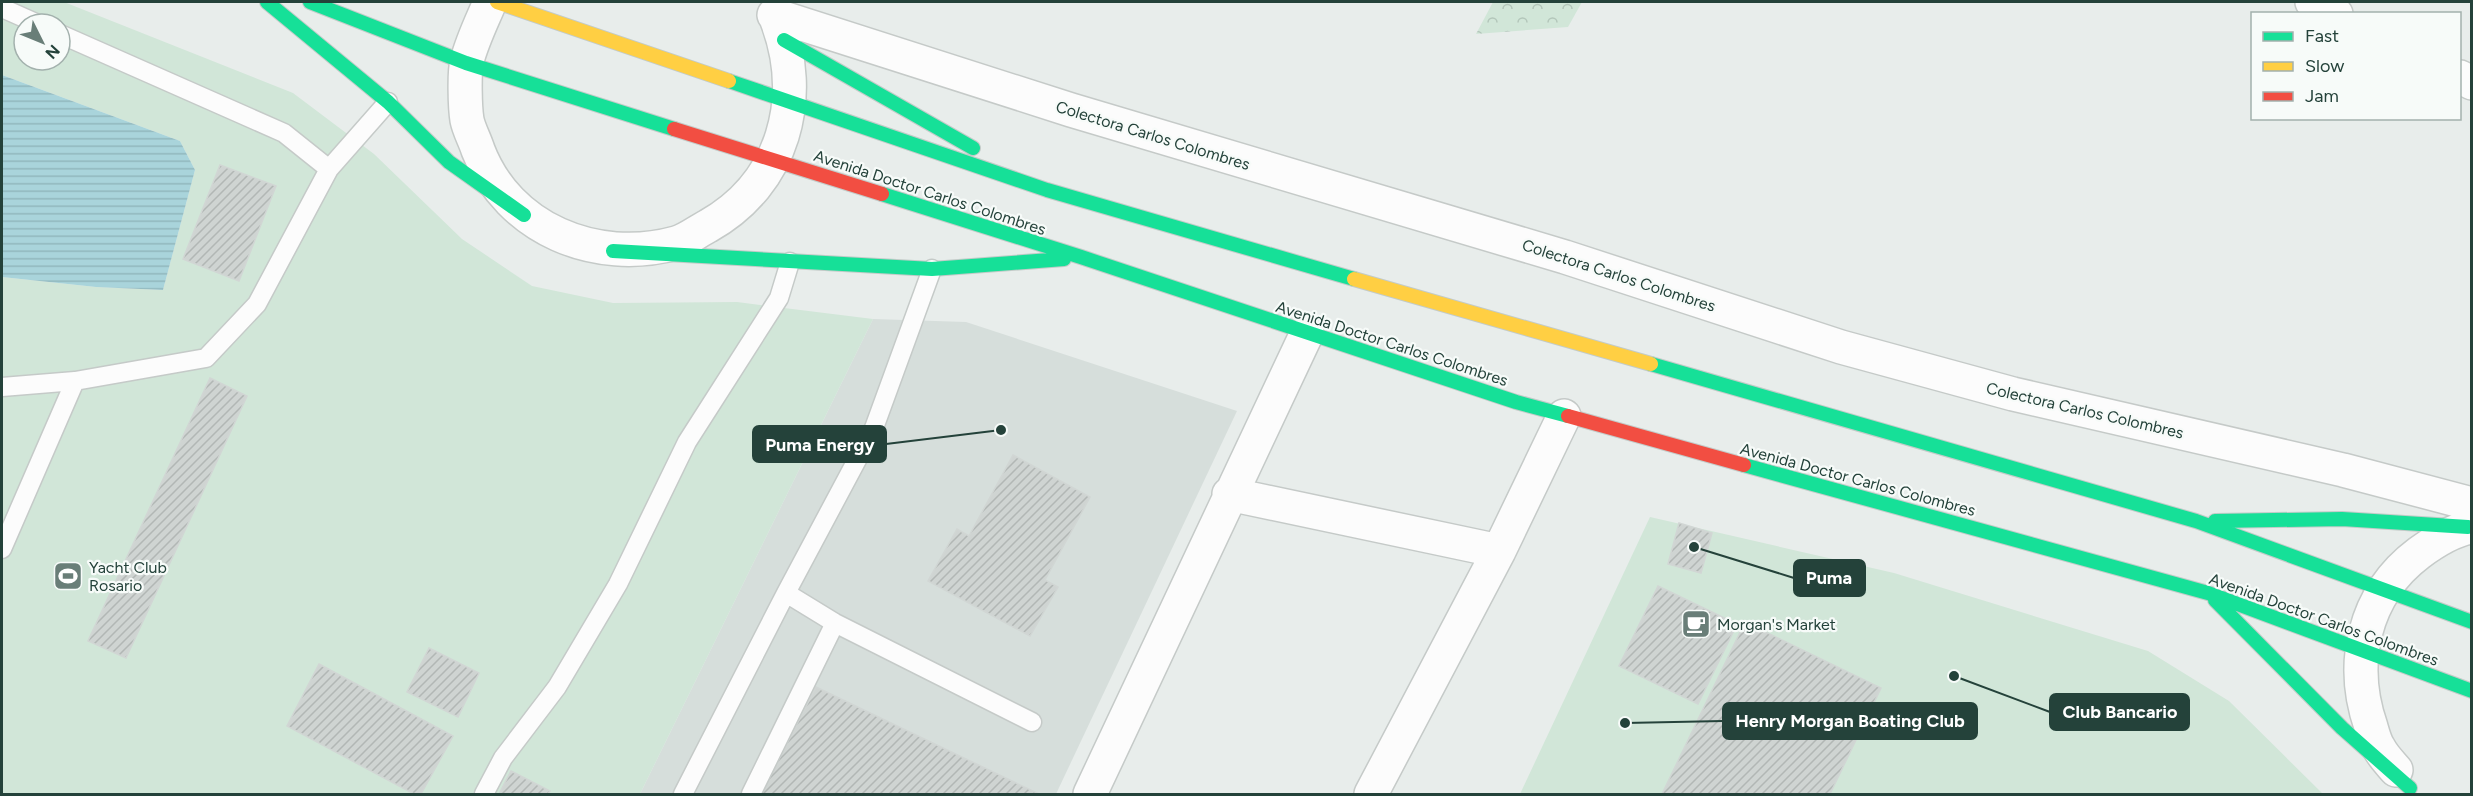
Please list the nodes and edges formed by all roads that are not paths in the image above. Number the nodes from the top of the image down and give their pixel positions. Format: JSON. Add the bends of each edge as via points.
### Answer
{"nodes":[{"id":1,"x":267,"y":2,"type":"edge"},
{"id":2,"x":310,"y":2,"type":"edge"},
{"id":3,"x":489,"y":2,"type":"edge"},
{"id":4,"x":498,"y":2,"type":"edge"},
{"id":5,"x":2312,"y":2,"type":"edge"},
{"id":6,"x":2332,"y":12,"type":"edge"},
{"id":7,"x":775,"y":19,"type":"edge"},
{"id":8,"x":72,"y":39,"type":"edge"},
{"id":9,"x":466,"y":63,"type":"junction"},
{"id":10,"x":388,"y":102,"type":"junction"},
{"id":11,"x":791,"y":102,"type":"junction"},
{"id":12,"x":774,"y":159,"type":"junction"},
{"id":13,"x":329,"y":169,"type":"junction"},
{"id":14,"x":1047,"y":190,"type":"junction"},
{"id":15,"x":524,"y":214,"type":"junction"},
{"id":16,"x":613,"y":250,"type":"junction"},
{"id":17,"x":1081,"y":257,"type":"junction"},
{"id":18,"x":790,"y":262,"type":"junction"},
{"id":19,"x":932,"y":269,"type":"junction"},
{"id":20,"x":1307,"y":333,"type":"junction"},
{"id":21,"x":75,"y":381,"type":"junction"},
{"id":22,"x":2,"y":387,"type":"edge"},
{"id":23,"x":1564,"y":416,"type":"junction"},
{"id":24,"x":1229,"y":494,"type":"junction"},
{"id":25,"x":2,"y":498,"type":"edge"},
{"id":26,"x":19,"y":505,"type":"junction"},
{"id":27,"x":2470,"y":519,"type":"edge"},
{"id":28,"x":2196,"y":521,"type":"junction"},
{"id":29,"x":2,"y":549,"type":"edge"},
{"id":30,"x":1499,"y":551,"type":"junction"},
{"id":31,"x":2384,"y":590,"type":"junction"},
{"id":32,"x":786,"y":593,"type":"junction"},
{"id":33,"x":2208,"y":593,"type":"junction"},
{"id":34,"x":2472,"y":622,"type":"edge"},
{"id":35,"x":836,"y":623,"type":"junction"},
{"id":36,"x":2361,"y":650,"type":"junction"},
{"id":37,"x":2472,"y":691,"type":"edge"},
{"id":38,"x":1032,"y":723,"type":"dead end"},
{"id":39,"x":2415,"y":791,"type":"edge"},
{"id":40,"x":484,"y":795,"type":"edge"},
{"id":41,"x":683,"y":795,"type":"edge"},
{"id":42,"x":751,"y":795,"type":"edge"},
{"id":43,"x":1090,"y":795,"type":"edge"},
{"id":44,"x":1371,"y":795,"type":"edge"}],
"edges":[{"from":1,"to":10,"type":"main road"},
{"from":2,"to":9,"type":"main road","name":"Avenida Doctor Carlos Colombres"},
{"from":3,"to":9,"type":"street"},
{"from":4,"to":11,"type":"main road"},
{"from":5,"to":6,"type":"street"},
{"from":7,"to":11,"type":"street","via":[[790,71]]},
{"from":7,"to":14,"type":"main road"},
{"from":7,"to":27,"type":"street","name":"Colectora Carlos Colombres","via":[[1565,256],[1841,347],[2013,394],[2343,470]]},
{"from":8,"to":13,"type":"lane","via":[[284,133]]},
{"from":9,"to":12,"type":"main road","name":"Avenida Doctor Carlos Colombres"},
{"from":9,"to":15,"type":"street","via":[[467,119],[487,172]]},
{"from":10,"to":13,"type":"lane"},
{"from":10,"to":15,"type":"main road","via":[[449,162]]},
{"from":11,"to":12,"type":"street"},
{"from":11,"to":14,"type":"main road"},
{"from":12,"to":16,"type":"street","via":[[734,211],[677,243]]},
{"from":12,"to":17,"type":"main road","name":"Avenida Doctor Carlos Colombres"},
{"from":13,"to":21,"type":"lane","via":[[257,304],[206,358]]},
{"from":14,"to":28,"type":"main road"},
{"from":15,"to":16,"type":"street","via":[[566,239]]},
{"from":16,"to":18,"type":"main road"},
{"from":17,"to":19,"type":"main road"},
{"from":17,"to":20,"type":"main road","name":"Avenida Doctor Carlos Colombres"},
{"from":18,"to":19,"type":"main road"},
{"from":18,"to":40,"type":"lane","via":[[779,298],[687,442],[618,584],[557,687],[503,758]]},
{"from":19,"to":32,"type":"lane","via":[[874,428]]},
{"from":20,"to":23,"type":"main road","name":"Avenida Doctor Carlos Colombres"},
{"from":20,"to":24,"type":"street"},
{"from":21,"to":22,"type":"lane"},
{"from":21,"to":26,"type":"lane"},
{"from":23,"to":30,"type":"street"},
{"from":23,"to":33,"type":"main road","name":"Avenida Doctor Carlos Colombres"},
{"from":24,"to":30,"type":"street"},
{"from":24,"to":43,"type":"street"},
{"from":25,"to":26,"type":"lane"},
{"from":26,"to":29,"type":"lane"},
{"from":27,"to":28,"type":"main road"},
{"from":27,"to":31,"type":"street","via":[[2407,562]]},
{"from":28,"to":31,"type":"main road"},
{"from":30,"to":44,"type":"street"},
{"from":31,"to":34,"type":"main road"},
{"from":31,"to":36,"type":"street","via":[[2369,619]]},
{"from":32,"to":35,"type":"lane"},
{"from":32,"to":41,"type":"lane"},
{"from":33,"to":36,"type":"main road","name":"Avenida Doctor Carlos Colombres"},
{"from":33,"to":39,"type":"main road","via":[[2342,728]]},
{"from":35,"to":38,"type":"lane"},
{"from":35,"to":42,"type":"lane"},
{"from":36,"to":37,"type":"main road","name":"Avenida Doctor Carlos Colombres"},
{"from":36,"to":39,"type":"street","via":[[2362,701],[2378,748]]}]}
